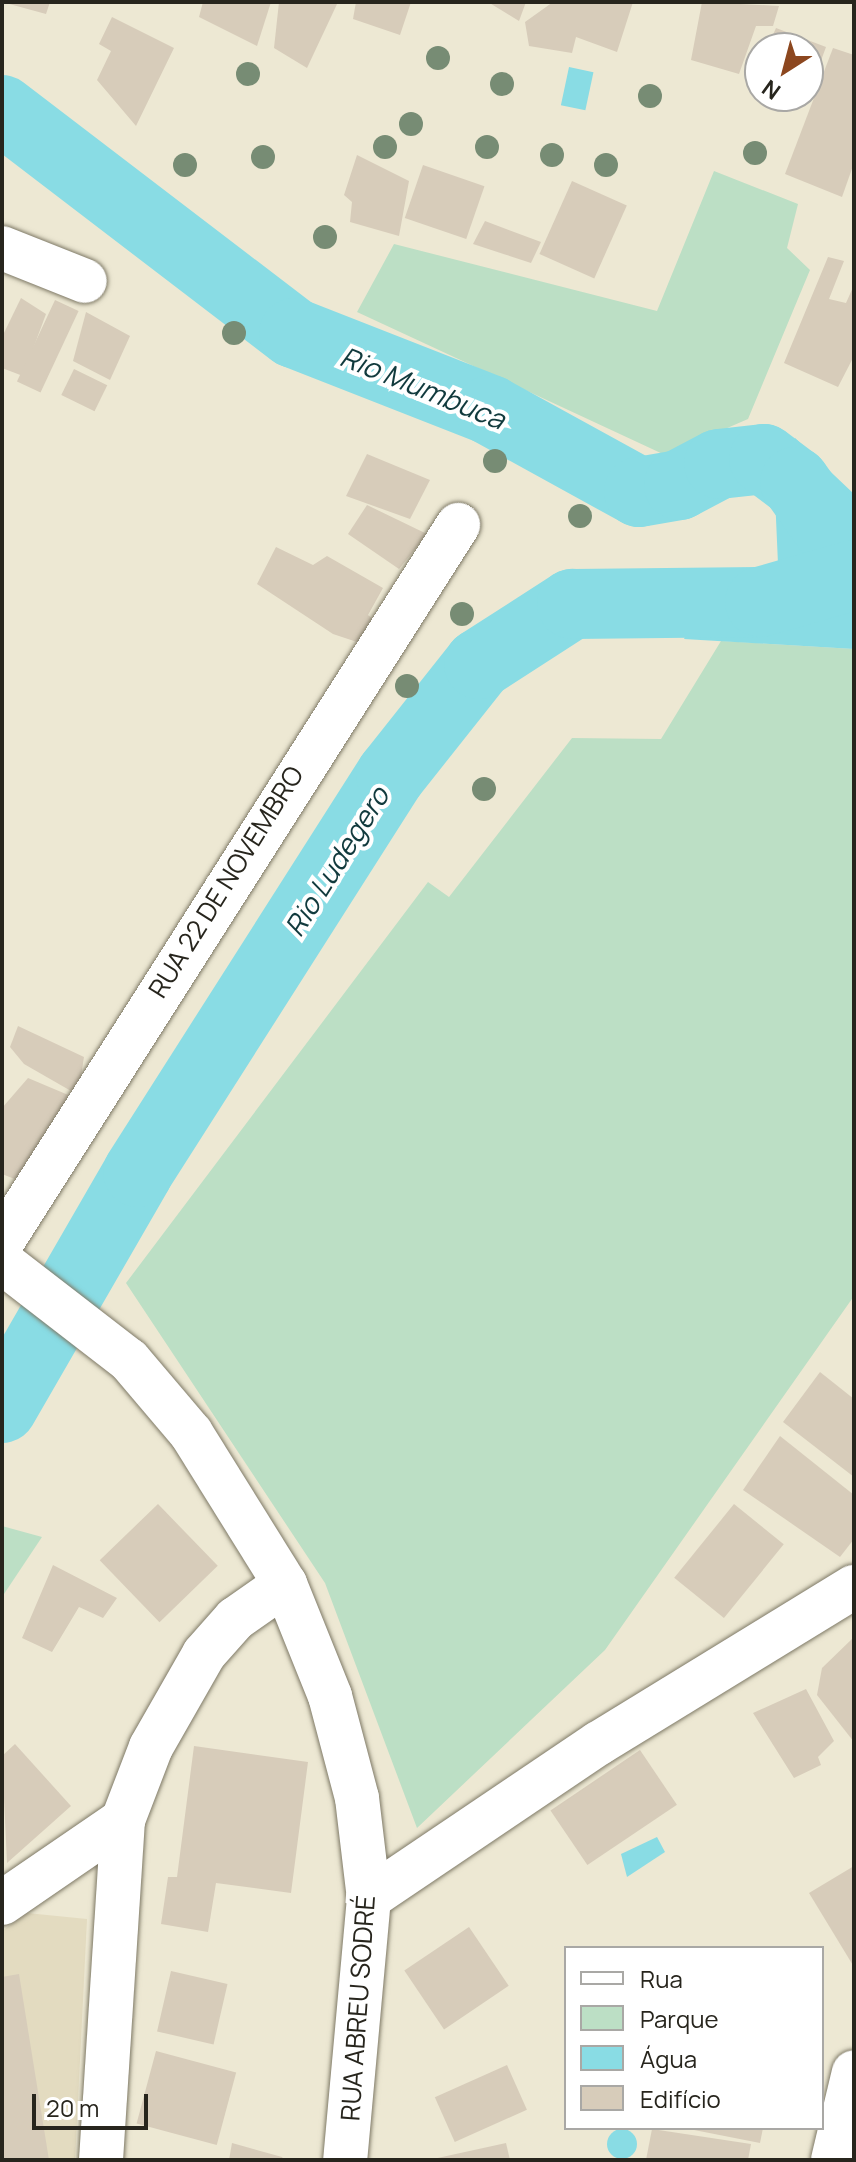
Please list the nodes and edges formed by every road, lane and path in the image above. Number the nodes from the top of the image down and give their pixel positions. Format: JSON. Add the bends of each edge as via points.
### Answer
{"nodes":[{"id":1,"x":2,"y":248,"type":"edge"},
{"id":2,"x":85,"y":281,"type":"dead end"},
{"id":3,"x":458,"y":525,"type":"dead end"},
{"id":4,"x":2,"y":1242,"type":"edge"},
{"id":5,"x":2,"y":1262,"type":"edge"},
{"id":6,"x":285,"y":1584,"type":"junction"},
{"id":7,"x":854,"y":1587,"type":"edge"},
{"id":8,"x":123,"y":1820,"type":"junction"},
{"id":9,"x":369,"y":1898,"type":"junction"},
{"id":10,"x":2,"y":1903,"type":"edge"},
{"id":11,"x":854,"y":2072,"type":"edge"},
{"id":12,"x":101,"y":2160,"type":"edge"},
{"id":13,"x":345,"y":2160,"type":"edge"},
{"id":14,"x":833,"y":2160,"type":"edge"}],
"edges":[{"from":1,"to":2,"type":"street"},
{"from":3,"to":4,"type":"street","name":"RUA 22 DE NOVEMBRO"},
{"from":5,"to":6,"type":"street","name":"RUA ABREU SODRÉ","via":[[73,1310],[191,1433]]},
{"from":6,"to":8,"type":"street","via":[[235,1619],[204,1654],[151,1747]]},
{"from":6,"to":9,"type":"street","name":"RUA ABREU SODRÉ","via":[[330,1696],[357,1798]]},
{"from":7,"to":9,"type":"street","via":[[599,1743]]},
{"from":8,"to":10,"type":"street"},
{"from":8,"to":12,"type":"street"},
{"from":9,"to":13,"type":"street","name":"RUA ABREU SODRÉ"},
{"from":11,"to":14,"type":"street"}]}
